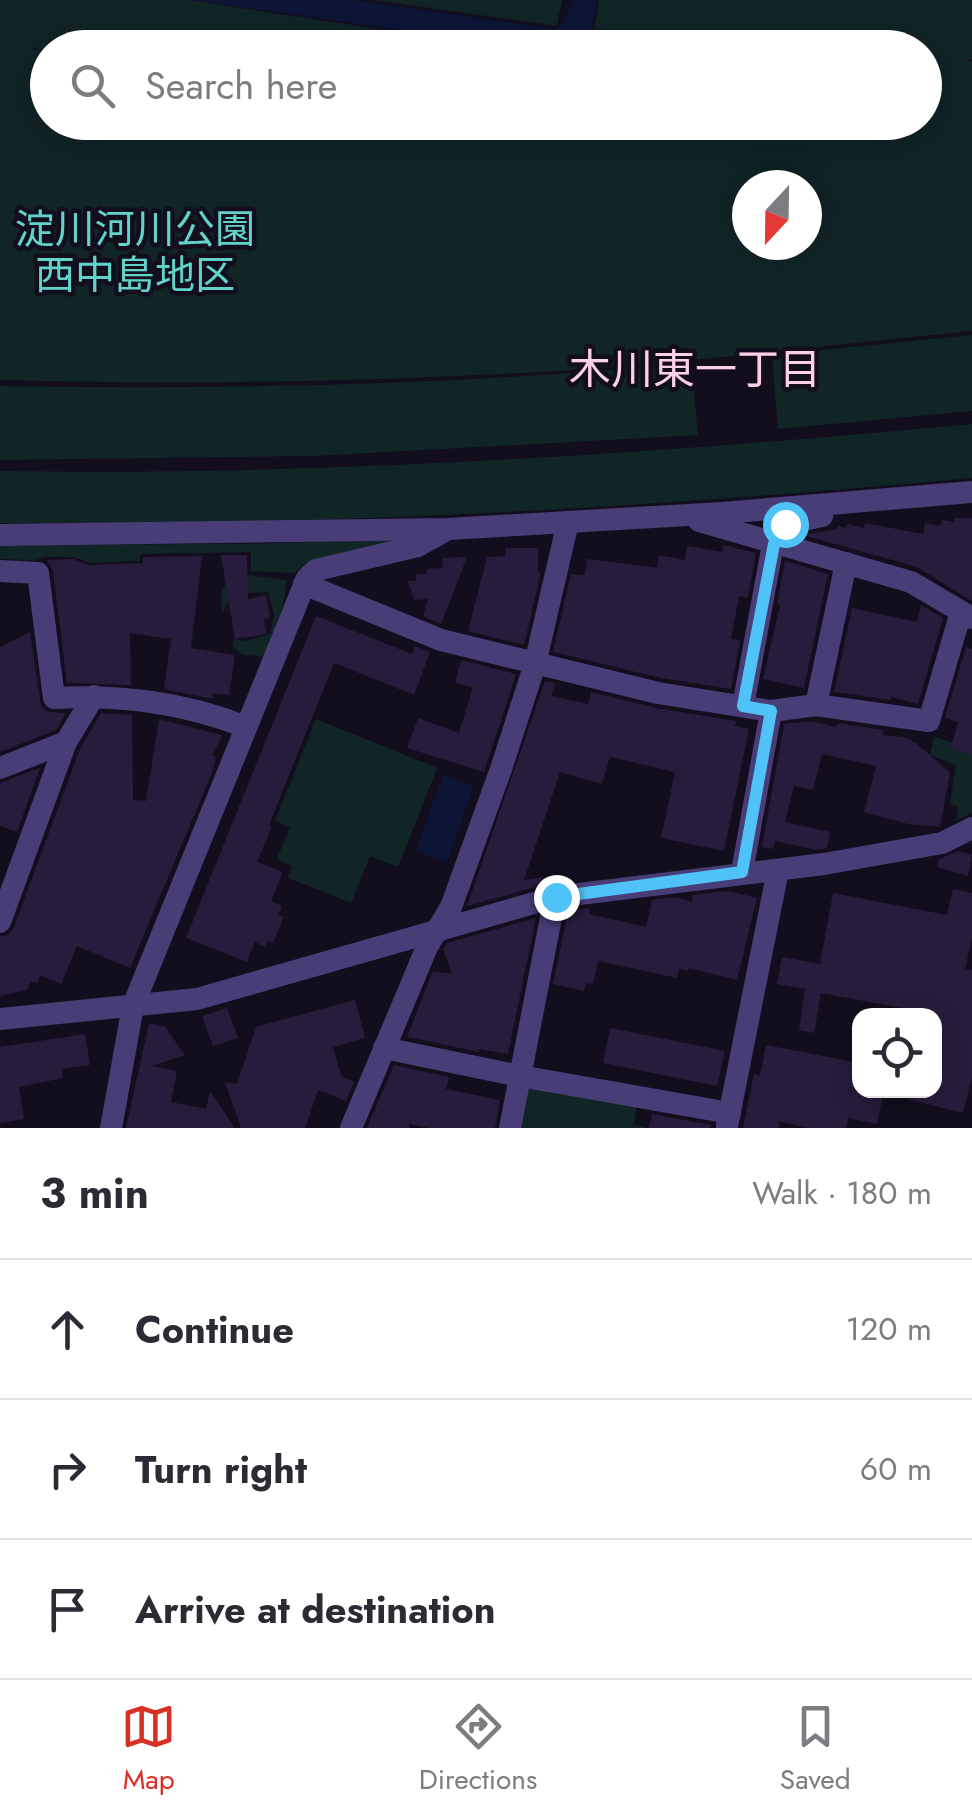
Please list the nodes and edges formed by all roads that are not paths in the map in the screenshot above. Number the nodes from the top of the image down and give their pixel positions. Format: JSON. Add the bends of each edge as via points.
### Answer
{"nodes":[{"id":1,"x":972,"y":492,"type":"edge"},
{"id":2,"x":847,"y":503,"type":"junction"},
{"id":3,"x":682,"y":515,"type":"junction"},
{"id":4,"x":568,"y":522,"type":"junction"},
{"id":5,"x":448,"y":529,"type":"junction"},
{"id":6,"x":0,"y":534,"type":"edge"},
{"id":7,"x":774,"y":544,"type":"junction"},
{"id":8,"x":846,"y":564,"type":"junction"},
{"id":9,"x":0,"y":571,"type":"edge"},
{"id":10,"x":304,"y":584,"type":"junction"},
{"id":11,"x":967,"y":615,"type":"edge"},
{"id":12,"x":535,"y":664,"type":"junction"},
{"id":13,"x":94,"y":696,"type":"junction"},
{"id":14,"x":816,"y":705,"type":"junction"},
{"id":15,"x":743,"y":706,"type":"junction"},
{"id":16,"x":771,"y":711,"type":"junction"},
{"id":17,"x":246,"y":727,"type":"junction"},
{"id":18,"x":66,"y":742,"type":"junction"},
{"id":19,"x":0,"y":768,"type":"edge"},
{"id":20,"x":972,"y":828,"type":"edge"},
{"id":21,"x":778,"y":870,"type":"junction"},
{"id":22,"x":742,"y":872,"type":"junction"},
{"id":23,"x":556,"y":897,"type":"junction"},
{"id":24,"x":0,"y":922,"type":"edge"},
{"id":25,"x":442,"y":927,"type":"junction"},
{"id":26,"x":133,"y":1006,"type":"junction"},
{"id":27,"x":0,"y":1019,"type":"edge"},
{"id":28,"x":384,"y":1048,"type":"junction"},
{"id":29,"x":520,"y":1076,"type":"junction"},
{"id":30,"x":728,"y":1120,"type":"edge"},
{"id":31,"x":111,"y":1128,"type":"edge"},
{"id":32,"x":351,"y":1128,"type":"edge"},
{"id":33,"x":510,"y":1128,"type":"edge"}],
"edges":[{"from":1,"to":2,"type":"street"},
{"from":2,"to":3,"type":"street"},
{"from":2,"to":7,"type":"street","via":[[819,518],[785,524]]},
{"from":3,"to":4,"type":"street"},
{"from":3,"to":7,"type":"street"},
{"from":4,"to":5,"type":"street"},
{"from":4,"to":12,"type":"street"},
{"from":5,"to":6,"type":"street"},
{"from":5,"to":10,"type":"street","via":[[418,546],[316,570]]},
{"from":7,"to":8,"type":"street"},
{"from":7,"to":15,"type":"street"},
{"from":8,"to":11,"type":"street","via":[[911,582]]},
{"from":8,"to":14,"type":"street"},
{"from":9,"to":13,"type":"street","via":[[38,573],[54,698]]},
{"from":10,"to":12,"type":"street","via":[[440,640]]},
{"from":10,"to":17,"type":"street"},
{"from":11,"to":14,"type":"street","via":[[928,721]]},
{"from":12,"to":15,"type":"street"},
{"from":12,"to":25,"type":"street"},
{"from":13,"to":17,"type":"street","via":[[171,704]]},
{"from":13,"to":18,"type":"street"},
{"from":14,"to":16,"type":"street"},
{"from":15,"to":16,"type":"street"},
{"from":16,"to":22,"type":"street"},
{"from":17,"to":26,"type":"street"},
{"from":18,"to":19,"type":"street"},
{"from":18,"to":24,"type":"street"},
{"from":20,"to":21,"type":"street","via":[[942,843]]},
{"from":21,"to":22,"type":"street"},
{"from":21,"to":30,"type":"street"},
{"from":22,"to":23,"type":"street"},
{"from":23,"to":25,"type":"street"},
{"from":23,"to":29,"type":"street"},
{"from":25,"to":26,"type":"street","via":[[197,999]]},
{"from":25,"to":28,"type":"street"},
{"from":26,"to":27,"type":"street"},
{"from":26,"to":31,"type":"street"},
{"from":28,"to":29,"type":"street"},
{"from":28,"to":32,"type":"street"},
{"from":29,"to":30,"type":"street"},
{"from":29,"to":33,"type":"street"}]}
